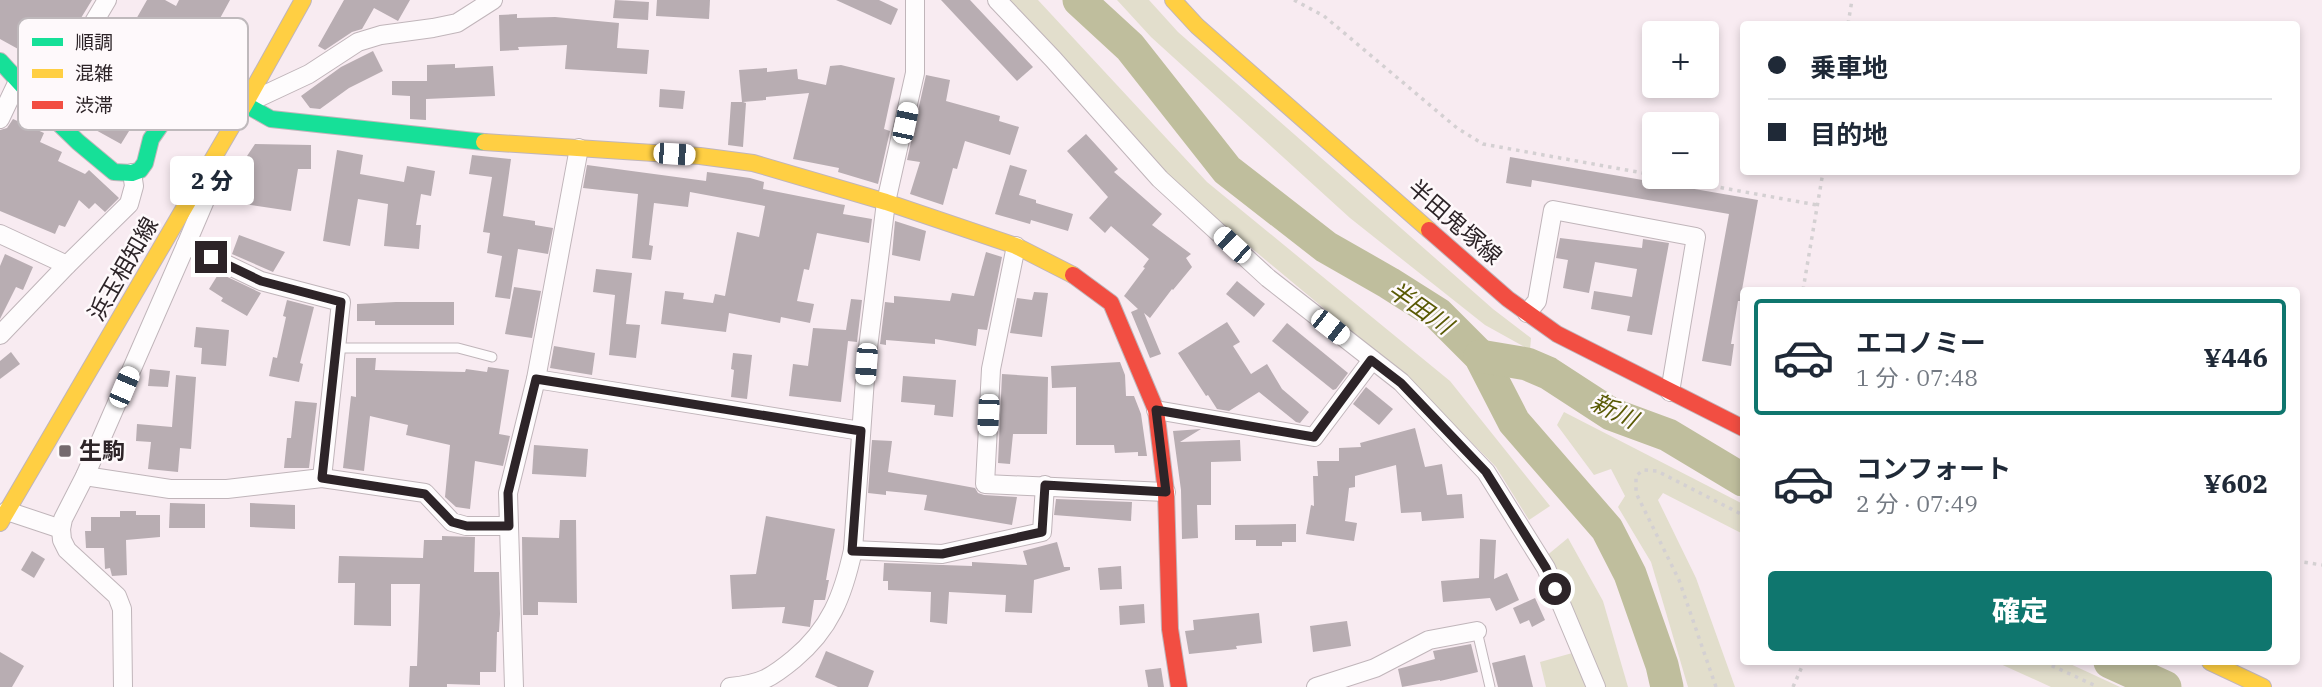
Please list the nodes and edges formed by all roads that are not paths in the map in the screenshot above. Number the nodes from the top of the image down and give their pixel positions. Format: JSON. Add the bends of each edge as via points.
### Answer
{"nodes":[{"id":1,"x":107,"y":0,"type":"edge"},
{"id":2,"x":303,"y":0,"type":"edge"},
{"id":3,"x":493,"y":0,"type":"edge"},
{"id":4,"x":915,"y":0,"type":"edge"},
{"id":5,"x":997,"y":0,"type":"edge"},
{"id":6,"x":1173,"y":0,"type":"edge"},
{"id":7,"x":96,"y":18,"type":"edge"},
{"id":8,"x":0,"y":61,"type":"edge"},
{"id":9,"x":18,"y":81,"type":"joint"},
{"id":10,"x":248,"y":100,"type":"edge"},
{"id":11,"x":248,"y":103,"type":"edge"},
{"id":12,"x":248,"y":105,"type":"edge"},
{"id":13,"x":0,"y":119,"type":"edge"},
{"id":14,"x":67,"y":130,"type":"edge"},
{"id":15,"x":157,"y":130,"type":"edge"},
{"id":16,"x":231,"y":130,"type":"edge"},
{"id":17,"x":579,"y":148,"type":"junction"},
{"id":18,"x":216,"y":155,"type":"junction"},
{"id":19,"x":132,"y":173,"type":"junction"},
{"id":20,"x":886,"y":202,"type":"junction"},
{"id":21,"x":0,"y":234,"type":"edge"},
{"id":22,"x":186,"y":245,"type":"junction"},
{"id":23,"x":1016,"y":246,"type":"junction"},
{"id":24,"x":66,"y":265,"type":"junction"},
{"id":25,"x":1527,"y":313,"type":"junction"},
{"id":26,"x":0,"y":335,"type":"edge"},
{"id":27,"x":336,"y":348,"type":"junction"},
{"id":28,"x":492,"y":357,"type":"dead end"},
{"id":29,"x":1371,"y":360,"type":"junction"},
{"id":30,"x":536,"y":379,"type":"junction"},
{"id":31,"x":1670,"y":392,"type":"junction"},
{"id":32,"x":1156,"y":410,"type":"junction"},
{"id":33,"x":1740,"y":427,"type":"edge"},
{"id":34,"x":861,"y":431,"type":"junction"},
{"id":35,"x":85,"y":476,"type":"junction"},
{"id":36,"x":322,"y":478,"type":"junction"},
{"id":37,"x":1045,"y":485,"type":"junction"},
{"id":38,"x":1166,"y":492,"type":"junction"},
{"id":39,"x":3,"y":517,"type":"edge"},
{"id":40,"x":509,"y":526,"type":"junction"},
{"id":41,"x":61,"y":530,"type":"junction"},
{"id":42,"x":852,"y":551,"type":"junction"},
{"id":43,"x":1477,"y":631,"type":"joint"},
{"id":44,"x":2216,"y":665,"type":"edge"},
{"id":45,"x":774,"y":683,"type":"edge"},
{"id":46,"x":123,"y":687,"type":"edge"},
{"id":47,"x":514,"y":687,"type":"edge"},
{"id":48,"x":730,"y":687,"type":"edge"},
{"id":49,"x":737,"y":687,"type":"edge"},
{"id":50,"x":1178,"y":687,"type":"edge"},
{"id":51,"x":1316,"y":687,"type":"edge"},
{"id":52,"x":1490,"y":687,"type":"edge"},
{"id":53,"x":1596,"y":687,"type":"edge"},
{"id":54,"x":2263,"y":687,"type":"edge"}],
"edges":[{"from":1,"to":7,"type":"street"},
{"from":2,"to":10,"type":"street","name":"浜玉相知線"},
{"from":3,"to":11,"type":"street","via":[[457,23],[358,42],[309,74]]},
{"from":4,"to":20,"type":"street","via":[[915,73]]},
{"from":5,"to":29,"type":"street","via":[[1160,179],[1268,278]]},
{"from":6,"to":25,"type":"street","name":"半田鬼塚線","via":[[1197,26]]},
{"from":8,"to":9,"type":"street"},
{"from":9,"to":13,"type":"street"},
{"from":12,"to":17,"type":"street","via":[[271,119]]},
{"from":14,"to":19,"type":"street","via":[[114,172]]},
{"from":15,"to":19,"type":"street","via":[[145,163]]},
{"from":16,"to":18,"type":"street","name":"浜玉相知線"},
{"from":17,"to":20,"type":"street","via":[[753,163]]},
{"from":17,"to":30,"type":"street"},
{"from":18,"to":22,"type":"street"},
{"from":18,"to":39,"type":"street","name":"浜玉相知線"},
{"from":19,"to":24,"type":"street","via":[[129,204]]},
{"from":20,"to":23,"type":"street"},
{"from":20,"to":34,"type":"street"},
{"from":21,"to":24,"type":"street"},
{"from":22,"to":27,"type":"street","via":[[261,281],[341,302]]},
{"from":22,"to":35,"type":"street"},
{"from":23,"to":32,"type":"street","via":[[1068,271],[1111,303]]},
{"from":23,"to":37,"type":"street","via":[[991,369],[985,484]]},
{"from":24,"to":26,"type":"street"},
{"from":25,"to":31,"type":"street","name":"半田鬼塚線","via":[[1557,334]]},
{"from":25,"to":31,"type":"street","via":[[1537,301],[1553,211],[1696,237]]},
{"from":27,"to":28,"type":"lane","via":[[458,348]]},
{"from":27,"to":36,"type":"street"},
{"from":29,"to":32,"type":"street","via":[[1314,437]]},
{"from":29,"to":53,"type":"street","via":[[1401,383],[1486,472],[1546,568]]},
{"from":30,"to":34,"type":"street"},
{"from":30,"to":40,"type":"street","via":[[508,493]]},
{"from":31,"to":33,"type":"street","name":"半田鬼塚線"},
{"from":32,"to":38,"type":"street"},
{"from":34,"to":42,"type":"street"},
{"from":35,"to":36,"type":"street","via":[[170,489]]},
{"from":35,"to":41,"type":"street"},
{"from":36,"to":40,"type":"street","via":[[425,494],[452,522],[467,526]]},
{"from":37,"to":38,"type":"street"},
{"from":37,"to":42,"type":"street","via":[[1042,532],[942,554]]},
{"from":38,"to":50,"type":"street","via":[[1170,629]]},
{"from":39,"to":41,"type":"street"},
{"from":40,"to":47,"type":"street"},
{"from":41,"to":46,"type":"street","via":[[67,550],[117,596],[122,609]]},
{"from":42,"to":45,"type":"street","via":[[832,616]]},
{"from":43,"to":51,"type":"street","via":[[1429,640],[1376,668]]},
{"from":43,"to":52,"type":"lane"},
{"from":44,"to":54,"type":"street"},
{"from":45,"to":49,"type":"street"},
{"from":48,"to":49,"type":"street"}]}
